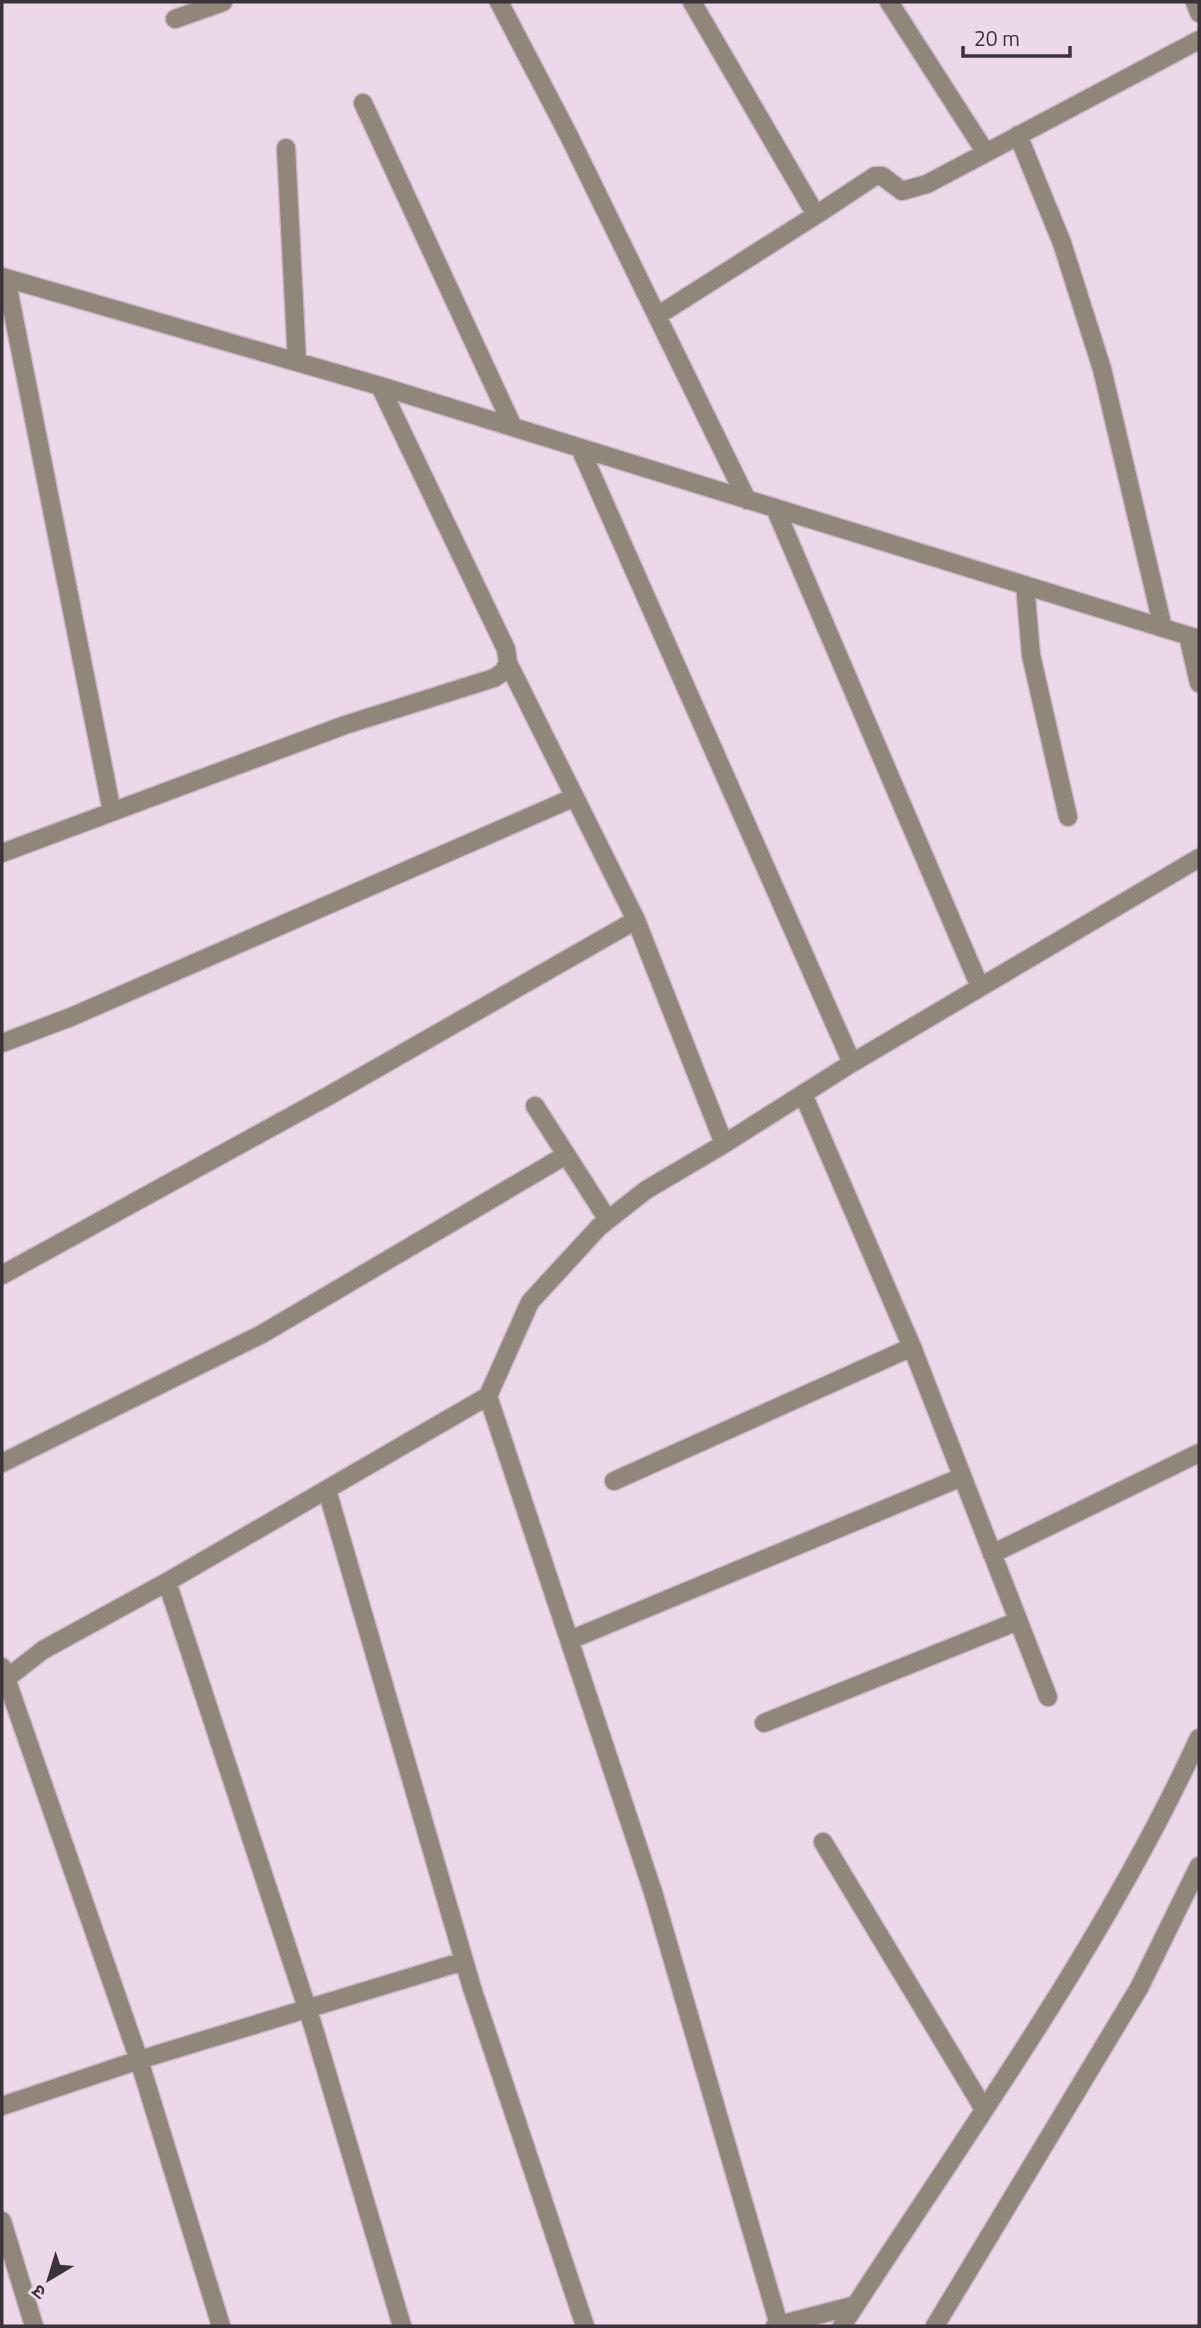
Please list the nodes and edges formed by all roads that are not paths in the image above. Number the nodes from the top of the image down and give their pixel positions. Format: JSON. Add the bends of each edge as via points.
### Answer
{"nodes":[{"id":1,"x":222,"y":2,"type":"edge"},
{"id":2,"x":499,"y":2,"type":"edge"},
{"id":3,"x":692,"y":2,"type":"edge"},
{"id":4,"x":889,"y":2,"type":"edge"},
{"id":5,"x":1195,"y":2,"type":"edge"},
{"id":6,"x":1199,"y":13,"type":"edge"},
{"id":7,"x":174,"y":19,"type":"dead end"},
{"id":8,"x":1199,"y":40,"type":"edge"},
{"id":9,"x":363,"y":103,"type":"dead end"},
{"id":10,"x":1018,"y":135,"type":"junction"},
{"id":11,"x":286,"y":148,"type":"dead end"},
{"id":12,"x":986,"y":153,"type":"junction"},
{"id":13,"x":816,"y":215,"type":"junction"},
{"id":14,"x":4,"y":277,"type":"edge"},
{"id":15,"x":657,"y":316,"type":"junction"},
{"id":16,"x":296,"y":362,"type":"junction"},
{"id":17,"x":380,"y":386,"type":"junction"},
{"id":18,"x":513,"y":427,"type":"junction"},
{"id":19,"x":580,"y":448,"type":"junction"},
{"id":20,"x":747,"y":499,"type":"junction"},
{"id":21,"x":775,"y":508,"type":"junction"},
{"id":22,"x":1025,"y":585,"type":"junction"},
{"id":23,"x":1163,"y":628,"type":"junction"},
{"id":24,"x":1194,"y":637,"type":"edge"},
{"id":25,"x":508,"y":663,"type":"junction"},
{"id":26,"x":1199,"y":683,"type":"edge"},
{"id":27,"x":575,"y":797,"type":"junction"},
{"id":28,"x":112,"y":812,"type":"junction"},
{"id":29,"x":1068,"y":817,"type":"dead end"},
{"id":30,"x":2,"y":853,"type":"edge"},
{"id":31,"x":1199,"y":858,"type":"edge"},
{"id":32,"x":636,"y":920,"type":"junction"},
{"id":33,"x":980,"y":987,"type":"junction"},
{"id":34,"x":2,"y":1043,"type":"edge"},
{"id":35,"x":852,"y":1063,"type":"junction"},
{"id":36,"x":803,"y":1094,"type":"junction"},
{"id":37,"x":535,"y":1106,"type":"dead end"},
{"id":38,"x":724,"y":1144,"type":"junction"},
{"id":39,"x":566,"y":1155,"type":"junction"},
{"id":40,"x":608,"y":1220,"type":"junction"},
{"id":41,"x":2,"y":1275,"type":"edge"},
{"id":42,"x":912,"y":1347,"type":"junction"},
{"id":43,"x":488,"y":1396,"type":"junction"},
{"id":44,"x":1199,"y":1453,"type":"edge"},
{"id":45,"x":2,"y":1463,"type":"edge"},
{"id":46,"x":962,"y":1477,"type":"junction"},
{"id":47,"x":614,"y":1481,"type":"dead end"},
{"id":48,"x":327,"y":1490,"type":"junction"},
{"id":49,"x":992,"y":1554,"type":"junction"},
{"id":50,"x":167,"y":1582,"type":"junction"},
{"id":51,"x":1018,"y":1621,"type":"junction"},
{"id":52,"x":570,"y":1640,"type":"junction"},
{"id":53,"x":4,"y":1675,"type":"edge"},
{"id":54,"x":1048,"y":1697,"type":"dead end"},
{"id":55,"x":764,"y":1723,"type":"dead end"},
{"id":56,"x":1199,"y":1738,"type":"edge"},
{"id":57,"x":823,"y":1842,"type":"dead end"},
{"id":58,"x":1199,"y":1866,"type":"edge"},
{"id":59,"x":464,"y":1961,"type":"junction"},
{"id":60,"x":307,"y":2009,"type":"junction"},
{"id":61,"x":139,"y":2060,"type":"junction"},
{"id":62,"x":2,"y":2106,"type":"edge"},
{"id":63,"x":984,"y":2109,"type":"junction"},
{"id":64,"x":2,"y":2221,"type":"edge"},
{"id":65,"x":856,"y":2305,"type":"junction"},
{"id":66,"x":34,"y":2326,"type":"edge"},
{"id":67,"x":221,"y":2326,"type":"edge"},
{"id":68,"x":402,"y":2326,"type":"edge"},
{"id":69,"x":585,"y":2326,"type":"edge"},
{"id":70,"x":777,"y":2326,"type":"edge"},
{"id":71,"x":842,"y":2326,"type":"edge"},
{"id":72,"x":935,"y":2326,"type":"edge"}],
"edges":[{"from":1,"to":7,"type":"street"},
{"from":2,"to":15,"type":"street"},
{"from":3,"to":13,"type":"street"},
{"from":4,"to":12,"type":"street"},
{"from":5,"to":6,"type":"street"},
{"from":8,"to":10,"type":"street"},
{"from":9,"to":18,"type":"street"},
{"from":10,"to":12,"type":"street"},
{"from":10,"to":23,"type":"street","via":[[1062,243],[1102,369]]},
{"from":11,"to":16,"type":"street"},
{"from":12,"to":13,"type":"street","via":[[912,190],[902,191],[875,176]]},
{"from":13,"to":15,"type":"street"},
{"from":14,"to":16,"type":"street"},
{"from":14,"to":28,"type":"street"},
{"from":15,"to":20,"type":"street"},
{"from":16,"to":17,"type":"street"},
{"from":17,"to":18,"type":"street"},
{"from":17,"to":25,"type":"street","via":[[506,649]]},
{"from":18,"to":19,"type":"street"},
{"from":19,"to":20,"type":"street"},
{"from":19,"to":35,"type":"street"},
{"from":20,"to":21,"type":"street"},
{"from":21,"to":22,"type":"street"},
{"from":21,"to":33,"type":"street"},
{"from":22,"to":23,"type":"street"},
{"from":22,"to":29,"type":"street","via":[[1031,655]]},
{"from":23,"to":24,"type":"street"},
{"from":24,"to":26,"type":"street"},
{"from":25,"to":27,"type":"street"},
{"from":25,"to":28,"type":"street","via":[[494,678],[345,725]]},
{"from":27,"to":32,"type":"street"},
{"from":27,"to":34,"type":"street"},
{"from":28,"to":30,"type":"street"},
{"from":31,"to":33,"type":"street"},
{"from":32,"to":38,"type":"street"},
{"from":32,"to":41,"type":"street"},
{"from":33,"to":35,"type":"street"},
{"from":35,"to":36,"type":"street"},
{"from":36,"to":38,"type":"street"},
{"from":36,"to":42,"type":"street"},
{"from":37,"to":39,"type":"street"},
{"from":38,"to":40,"type":"street","via":[[646,1190]]},
{"from":39,"to":40,"type":"street"},
{"from":39,"to":45,"type":"street","via":[[262,1334]]},
{"from":40,"to":43,"type":"street","via":[[530,1302]]},
{"from":42,"to":46,"type":"street"},
{"from":42,"to":47,"type":"street"},
{"from":43,"to":48,"type":"street"},
{"from":43,"to":52,"type":"street"},
{"from":44,"to":49,"type":"street"},
{"from":46,"to":49,"type":"street"},
{"from":46,"to":52,"type":"street"},
{"from":48,"to":50,"type":"street"},
{"from":48,"to":59,"type":"street"},
{"from":49,"to":51,"type":"street"},
{"from":50,"to":53,"type":"street"},
{"from":50,"to":60,"type":"street"},
{"from":51,"to":54,"type":"street"},
{"from":51,"to":55,"type":"street"},
{"from":52,"to":70,"type":"street","via":[[653,1892]]},
{"from":53,"to":61,"type":"street"},
{"from":56,"to":63,"type":"street","via":[[1092,1940]]},
{"from":57,"to":63,"type":"street"},
{"from":58,"to":72,"type":"street","via":[[1139,1988]]},
{"from":59,"to":60,"type":"street"},
{"from":59,"to":69,"type":"street"},
{"from":60,"to":61,"type":"street"},
{"from":60,"to":68,"type":"street"},
{"from":61,"to":62,"type":"street"},
{"from":61,"to":67,"type":"street"},
{"from":63,"to":65,"type":"street"},
{"from":64,"to":66,"type":"street"},
{"from":65,"to":70,"type":"street"},
{"from":65,"to":71,"type":"street"}]}
